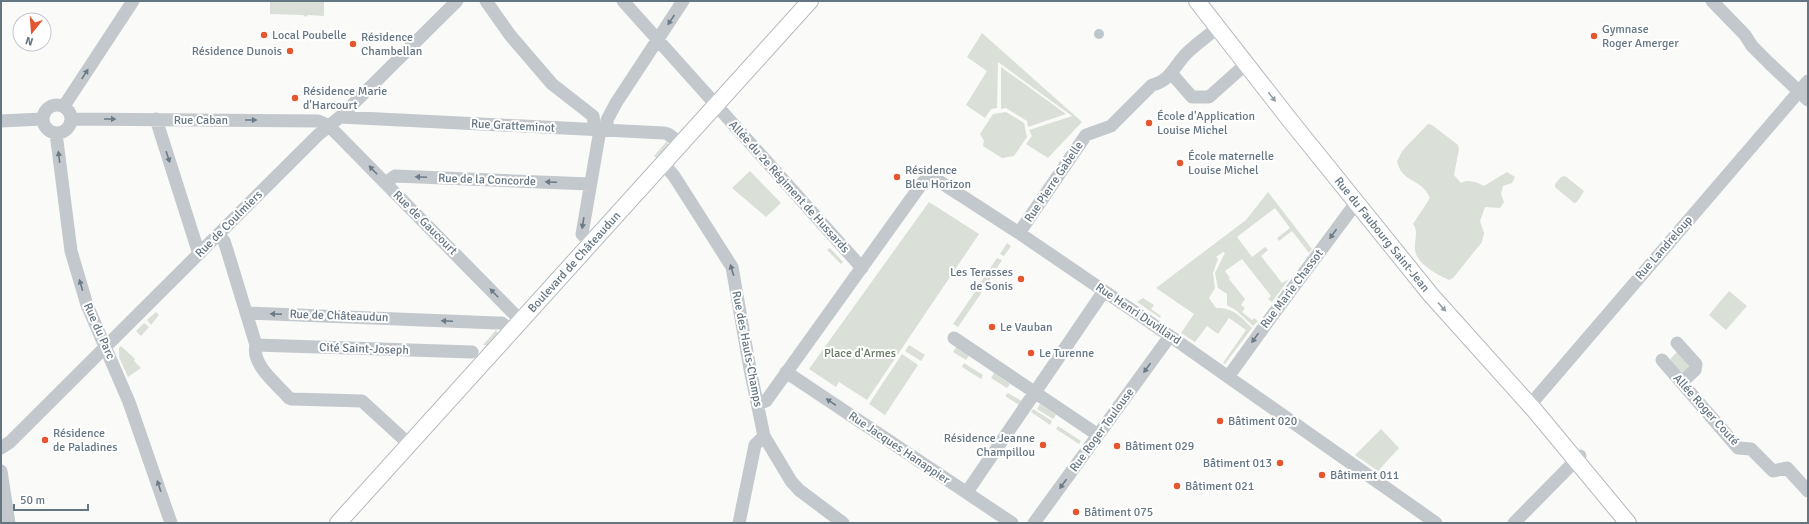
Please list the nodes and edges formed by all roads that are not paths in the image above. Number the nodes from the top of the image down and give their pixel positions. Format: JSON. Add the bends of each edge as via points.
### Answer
{"nodes":[{"id":1,"x":133,"y":1,"type":"edge"},
{"id":2,"x":457,"y":1,"type":"edge"},
{"id":3,"x":486,"y":1,"type":"edge"},
{"id":4,"x":624,"y":1,"type":"edge"},
{"id":5,"x":683,"y":1,"type":"edge"},
{"id":6,"x":810,"y":1,"type":"edge"},
{"id":7,"x":1197,"y":1,"type":"edge"},
{"id":8,"x":1712,"y":1,"type":"edge"},
{"id":9,"x":1218,"y":28,"type":"junction"},
{"id":10,"x":658,"y":39,"type":"junction"},
{"id":11,"x":1247,"y":65,"type":"junction"},
{"id":12,"x":1171,"y":73,"type":"junction"},
{"id":13,"x":1808,"y":81,"type":"edge"},
{"id":14,"x":1803,"y":96,"type":"edge"},
{"id":15,"x":716,"y":105,"type":"junction"},
{"id":16,"x":64,"y":106,"type":"junction"},
{"id":17,"x":340,"y":117,"type":"junction"},
{"id":18,"x":42,"y":119,"type":"junction"},
{"id":19,"x":71,"y":119,"type":"junction"},
{"id":20,"x":156,"y":119,"type":"junction"},
{"id":21,"x":1,"y":121,"type":"edge"},
{"id":22,"x":329,"y":126,"type":"junction"},
{"id":23,"x":601,"y":130,"type":"junction"},
{"id":24,"x":56,"y":133,"type":"junction"},
{"id":25,"x":681,"y":144,"type":"junction"},
{"id":26,"x":664,"y":163,"type":"junction"},
{"id":27,"x":385,"y":183,"type":"junction"},
{"id":28,"x":590,"y":184,"type":"junction"},
{"id":29,"x":1356,"y":203,"type":"junction"},
{"id":30,"x":1019,"y":233,"type":"junction"},
{"id":31,"x":218,"y":235,"type":"junction"},
{"id":32,"x":591,"y":243,"type":"junction"},
{"id":33,"x":199,"y":254,"type":"junction"},
{"id":34,"x":862,"y":268,"type":"junction"},
{"id":35,"x":1104,"y":291,"type":"junction"},
{"id":36,"x":246,"y":312,"type":"junction"},
{"id":37,"x":516,"y":326,"type":"junction"},
{"id":38,"x":1170,"y":336,"type":"junction"},
{"id":39,"x":954,"y":338,"type":"dead end"},
{"id":40,"x":1677,"y":343,"type":"dead end"},
{"id":41,"x":256,"y":345,"type":"junction"},
{"id":42,"x":105,"y":347,"type":"junction"},
{"id":43,"x":472,"y":352,"type":"dead end"},
{"id":44,"x":1662,"y":360,"type":"dead end"},
{"id":45,"x":786,"y":372,"type":"junction"},
{"id":46,"x":1228,"y":377,"type":"junction"},
{"id":47,"x":1682,"y":382,"type":"junction"},
{"id":48,"x":1035,"y":392,"type":"junction"},
{"id":49,"x":758,"y":404,"type":"junction"},
{"id":50,"x":1530,"y":405,"type":"junction"},
{"id":51,"x":1098,"y":435,"type":"junction"},
{"id":52,"x":764,"y":436,"type":"junction"},
{"id":53,"x":409,"y":444,"type":"junction"},
{"id":54,"x":1,"y":448,"type":"edge"},
{"id":55,"x":1577,"y":463,"type":"junction"},
{"id":56,"x":1,"y":471,"type":"edge"},
{"id":57,"x":1808,"y":491,"type":"edge"},
{"id":58,"x":967,"y":492,"type":"junction"},
{"id":59,"x":9,"y":523,"type":"edge"},
{"id":60,"x":171,"y":523,"type":"edge"},
{"id":61,"x":338,"y":523,"type":"edge"},
{"id":62,"x":740,"y":523,"type":"edge"},
{"id":63,"x":843,"y":523,"type":"edge"},
{"id":64,"x":1012,"y":523,"type":"edge"},
{"id":65,"x":1034,"y":523,"type":"edge"},
{"id":66,"x":1436,"y":523,"type":"edge"},
{"id":67,"x":1514,"y":523,"type":"edge"},
{"id":68,"x":1628,"y":523,"type":"edge"},
{"id":69,"x":1639,"y":523,"type":"edge"}],
"edges":[{"from":16,"to":1,"type":"street","one_way":true},
{"from":2,"to":17,"type":"street","name":"Rue de Coulmiers"},
{"from":3,"to":23,"type":"street","via":[[510,35],[552,84],[593,116]]},
{"from":4,"to":10,"type":"street","name":"Allée du 2e Régiment de Hussards"},
{"from":5,"to":10,"type":"street","one_way":true},
{"from":6,"to":15,"type":"main road","name":"Boulevard de Châteaudun"},
{"from":7,"to":9,"type":"main road","name":"Rue du Faubourg Saint-Jean"},
{"from":8,"to":14,"type":"street","via":[[1745,35],[1752,46]]},
{"from":9,"to":11,"type":"main road","name":"Rue du Faubourg Saint-Jean"},
{"from":9,"to":12,"type":"street","name":"Rue Pierre Gabelle","via":[[1187,53]]},
{"from":10,"to":15,"type":"street","name":"Allée du 2e Régiment de Hussards"},
{"from":10,"to":23,"type":"street"},
{"from":11,"to":12,"type":"street","via":[[1209,97],[1192,97]]},
{"from":11,"to":29,"type":"main road","name":"Rue du Faubourg Saint-Jean","one_way":true},
{"from":12,"to":30,"type":"street","name":"Rue Pierre Gabelle","via":[[1161,84],[1152,85],[1111,126],[1086,135]]},
{"from":13,"to":14,"type":"street","name":"Rue Landreloup"},
{"from":14,"to":50,"type":"street","name":"Rue Landreloup"},
{"from":15,"to":25,"type":"main road","name":"Boulevard de Châteaudun"},
{"from":15,"to":34,"type":"street","name":"Allée du 2e Régiment de Hussards"},
{"from":16,"to":18,"type":"street","via":[[56,104],[48,108]]},
{"from":16,"to":19,"type":"street","via":[[69,111]]},
{"from":17,"to":22,"type":"street","name":"Rue de Coulmiers"},
{"from":17,"to":23,"type":"street","name":"Rue Gratteminot"},
{"from":18,"to":21,"type":"street"},
{"from":18,"to":24,"type":"street","via":[[45,127]]},
{"from":19,"to":20,"type":"street","name":"Rue Caban","one_way":true},
{"from":19,"to":24,"type":"street","via":[[65,131]]},
{"from":20,"to":22,"type":"street","name":"Rue Caban","one_way":true,"via":[[301,120],[318,121]]},
{"from":20,"to":33,"type":"street","one_way":true},
{"from":27,"to":22,"type":"street","name":"Rue de Gaucourt","one_way":true},
{"from":22,"to":31,"type":"street","name":"Rue de Coulmiers"},
{"from":23,"to":25,"type":"street","name":"Rue Gratteminot","via":[[664,133]]},
{"from":23,"to":28,"type":"street"},
{"from":42,"to":24,"type":"street","name":"Rue du Parc","one_way":true,"via":[[87,305],[71,251]]},
{"from":25,"to":26,"type":"main road","name":"Boulevard de Châteaudun"},
{"from":26,"to":32,"type":"main road","name":"Boulevard de Châteaudun"},
{"from":49,"to":26,"type":"street","name":"Rue des Hauts-Champs","one_way":true,"via":[[732,267]]},
{"from":28,"to":27,"type":"street","name":"Rue de la Concorde","one_way":true,"via":[[395,176]]},
{"from":37,"to":27,"type":"street","name":"Rue de Gaucourt","one_way":true},
{"from":28,"to":32,"type":"street","one_way":true,"via":[[582,234]]},
{"from":29,"to":46,"type":"street","name":"Rue Marie Chassot","one_way":true},
{"from":29,"to":50,"type":"main road","name":"Rue du Faubourg Saint-Jean","one_way":true,"via":[[1431,295]]},
{"from":30,"to":34,"type":"street","name":"Rue Henri Duvillard","via":[[938,180],[930,178],[923,182]]},
{"from":30,"to":35,"type":"street","name":"Rue Henri Duvillard"},
{"from":31,"to":33,"type":"street","name":"Rue de Coulmiers"},
{"from":31,"to":36,"type":"street","via":[[224,241]]},
{"from":32,"to":37,"type":"main road","name":"Boulevard de Châteaudun"},
{"from":33,"to":42,"type":"street","name":"Rue de Coulmiers"},
{"from":34,"to":45,"type":"street"},
{"from":35,"to":38,"type":"street","name":"Rue Henri Duvillard"},
{"from":35,"to":48,"type":"street"},
{"from":37,"to":36,"type":"street","name":"Rue de Châteaudun","one_way":true,"via":[[497,322]]},
{"from":36,"to":41,"type":"street"},
{"from":37,"to":53,"type":"main road","name":"Boulevard de Châteaudun"},
{"from":38,"to":46,"type":"street","name":"Rue Henri Duvillard"},
{"from":38,"to":51,"type":"street","name":"Rue Roger Toulouse","one_way":true},
{"from":39,"to":48,"type":"street"},
{"from":40,"to":47,"type":"street","via":[[1696,364],[1695,370]]},
{"from":41,"to":43,"type":"street","name":"Cité Saint-Joseph"},
{"from":41,"to":53,"type":"street","via":[[260,365],[290,399],[362,401]]},
{"from":42,"to":54,"type":"street","name":"Rue de Coulmiers"},
{"from":60,"to":42,"type":"street","name":"Rue du Parc","one_way":true,"via":[[129,402]]},
{"from":44,"to":47,"type":"street","name":"Allée Roger Couté"},
{"from":45,"to":49,"type":"street","via":[[766,401]]},
{"from":58,"to":45,"type":"street","name":"Rue Jacques Hanappier","one_way":true},
{"from":46,"to":66,"type":"street","name":"Rue Henri Duvillard"},
{"from":47,"to":57,"type":"street","name":"Allée Roger Couté","via":[[1738,448],[1751,449],[1773,471],[1787,468]]},
{"from":48,"to":51,"type":"street"},
{"from":48,"to":58,"type":"street"},
{"from":49,"to":52,"type":"street","name":"Rue des Hauts-Champs"},
{"from":50,"to":55,"type":"main road","name":"Rue du Faubourg Saint-Jean"},
{"from":51,"to":65,"type":"street","name":"Rue Roger Toulouse","one_way":true},
{"from":52,"to":62,"type":"street","via":[[755,445]]},
{"from":52,"to":63,"type":"street","name":"Rue des Hauts-Champs","via":[[800,490]]},
{"from":53,"to":61,"type":"main road","name":"Boulevard de Châteaudun"},
{"from":55,"to":67,"type":"street"},
{"from":55,"to":68,"type":"main road"},
{"from":55,"to":69,"type":"main road"},
{"from":56,"to":59,"type":"street"},
{"from":58,"to":64,"type":"street","name":"Rue Jacques Hanappier"}]}
